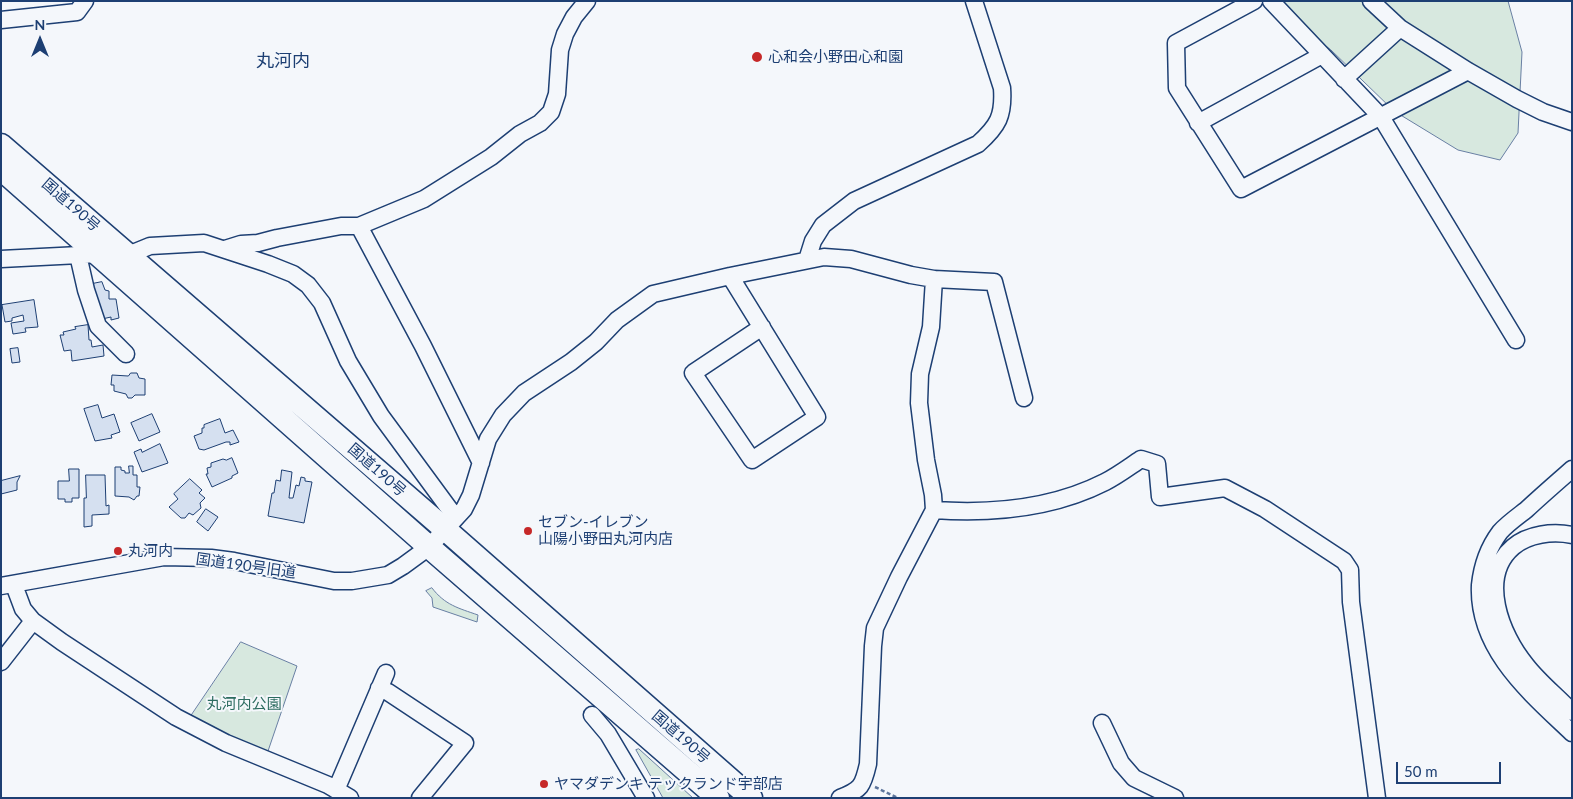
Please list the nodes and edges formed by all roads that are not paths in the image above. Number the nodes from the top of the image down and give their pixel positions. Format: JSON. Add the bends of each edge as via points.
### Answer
{"nodes":[{"id":1,"x":85,"y":1,"type":"edge"},
{"id":2,"x":587,"y":1,"type":"edge"},
{"id":3,"x":974,"y":1,"type":"edge"},
{"id":4,"x":1254,"y":1,"type":"edge"},
{"id":5,"x":1271,"y":1,"type":"edge"},
{"id":6,"x":1371,"y":1,"type":"edge"},
{"id":7,"x":1,"y":20,"type":"edge"},
{"id":8,"x":1400,"y":28,"type":"junction"},
{"id":9,"x":1322,"y":55,"type":"junction"},
{"id":10,"x":1468,"y":72,"type":"junction"},
{"id":11,"x":1344,"y":79,"type":"junction"},
{"id":12,"x":1381,"y":118,"type":"junction"},
{"id":13,"x":1572,"y":122,"type":"edge"},
{"id":14,"x":1198,"y":123,"type":"junction"},
{"id":15,"x":1,"y":145,"type":"edge"},
{"id":16,"x":1,"y":169,"type":"edge"},
{"id":17,"x":359,"y":226,"type":"junction"},
{"id":18,"x":225,"y":249,"type":"junction"},
{"id":19,"x":88,"y":254,"type":"junction"},
{"id":20,"x":128,"y":255,"type":"junction"},
{"id":21,"x":1,"y":259,"type":"edge"},
{"id":22,"x":807,"y":260,"type":"junction"},
{"id":23,"x":730,"y":276,"type":"junction"},
{"id":24,"x":934,"y":279,"type":"junction"},
{"id":25,"x":762,"y":327,"type":"junction"},
{"id":26,"x":1516,"y":340,"type":"dead end"},
{"id":27,"x":126,"y":354,"type":"dead end"},
{"id":28,"x":1024,"y":398,"type":"dead end"},
{"id":29,"x":481,"y":463,"type":"junction"},
{"id":30,"x":1572,"y":469,"type":"edge"},
{"id":31,"x":934,"y":510,"type":"junction"},
{"id":32,"x":451,"y":524,"type":"junction"},
{"id":33,"x":1572,"y":535,"type":"edge"},
{"id":34,"x":429,"y":546,"type":"junction"},
{"id":35,"x":8,"y":586,"type":"edge"},
{"id":36,"x":33,"y":621,"type":"junction"},
{"id":37,"x":1,"y":662,"type":"edge"},
{"id":38,"x":386,"y":673,"type":"dead end"},
{"id":39,"x":379,"y":688,"type":"junction"},
{"id":40,"x":1572,"y":712,"type":"edge"},
{"id":41,"x":592,"y":715,"type":"dead end"},
{"id":42,"x":1102,"y":723,"type":"dead end"},
{"id":43,"x":1572,"y":733,"type":"edge"},
{"id":44,"x":343,"y":795,"type":"edge"},
{"id":45,"x":420,"y":798,"type":"edge"},
{"id":46,"x":646,"y":798,"type":"edge"},
{"id":47,"x":718,"y":798,"type":"edge"},
{"id":48,"x":750,"y":798,"type":"edge"},
{"id":49,"x":840,"y":798,"type":"edge"},
{"id":50,"x":1175,"y":798,"type":"edge"},
{"id":51,"x":1377,"y":798,"type":"edge"}],
"edges":[{"from":1,"to":7,"type":"street","via":[[77,12]]},
{"from":2,"to":17,"type":"street","via":[[565,34],[560,50],[557,94],[551,112],[540,123],[424,199]]},
{"from":3,"to":22,"type":"street","via":[[1002,88],[1000,118],[992,132],[978,144],[854,201],[823,225]]},
{"from":4,"to":14,"type":"street","via":[[1176,43],[1177,88]]},
{"from":5,"to":9,"type":"street"},
{"from":6,"to":8,"type":"street"},
{"from":8,"to":10,"type":"street"},
{"from":8,"to":11,"type":"street"},
{"from":9,"to":11,"type":"street"},
{"from":9,"to":14,"type":"street"},
{"from":10,"to":12,"type":"street"},
{"from":10,"to":13,"type":"street","via":[[1543,112]]},
{"from":11,"to":12,"type":"street"},
{"from":12,"to":14,"type":"street","via":[[1241,189]]},
{"from":12,"to":26,"type":"street"},
{"from":15,"to":20,"type":"highway","name":"国道190号"},
{"from":16,"to":19,"type":"highway","name":"国道190号"},
{"from":17,"to":18,"type":"street","via":[[341,226]]},
{"from":17,"to":29,"type":"street"},
{"from":18,"to":20,"type":"street","via":[[204,243],[150,246]]},
{"from":18,"to":32,"type":"street","via":[[293,274],[308,285],[322,303],[348,361]]},
{"from":19,"to":20,"type":"street"},
{"from":19,"to":21,"type":"street"},
{"from":19,"to":27,"type":"street","via":[[98,326]]},
{"from":19,"to":34,"type":"highway","name":"国道190号"},
{"from":20,"to":32,"type":"highway","name":"国道190号"},
{"from":22,"to":23,"type":"street","name":"国道190号旧道"},
{"from":22,"to":24,"type":"street","name":"国道190号旧道","via":[[824,257],[851,259]]},
{"from":23,"to":25,"type":"street"},
{"from":23,"to":29,"type":"street","name":"国道190号旧道","via":[[653,294],[616,320],[571,362],[524,392],[503,415],[488,440]]},
{"from":24,"to":28,"type":"street","name":"国道190号旧道","via":[[994,282]]},
{"from":24,"to":31,"type":"street","via":[[931,327],[920,374],[919,403]]},
{"from":25,"to":25,"type":"street","via":[[693,373],[752,460],[817,417]]},
{"from":29,"to":32,"type":"street","name":"国道190号旧道","via":[[471,495]]},
{"from":30,"to":43,"type":"street","via":[[1501,531],[1489,549],[1481,571],[1480,592],[1481,612],[1490,638],[1504,660],[1524,686]]},
{"from":31,"to":49,"type":"street","via":[[875,628],[868,764],[864,783],[853,793]]},
{"from":31,"to":51,"type":"street","via":[[1008,510],[1038,504],[1105,482],[1141,459],[1157,464],[1160,497],[1225,488],[1307,536],[1344,561],[1350,570],[1351,602]]},
{"from":32,"to":34,"type":"street","name":"国道190号旧道"},
{"from":32,"to":48,"type":"highway","name":"国道190号"},
{"from":33,"to":40,"type":"street","via":[[1542,535],[1520,541],[1505,554],[1496,577],[1498,612],[1506,634],[1525,665]]},
{"from":34,"to":35,"type":"street","name":"国道190号旧道","via":[[388,575],[352,581],[334,581],[211,558],[164,557]]},
{"from":34,"to":47,"type":"highway","name":"国道190号"},
{"from":35,"to":36,"type":"street"},
{"from":36,"to":37,"type":"street"},
{"from":36,"to":44,"type":"street","via":[[176,717],[226,743],[328,785]]},
{"from":38,"to":39,"type":"street"},
{"from":39,"to":44,"type":"street"},
{"from":39,"to":45,"type":"street","via":[[465,743]]},
{"from":41,"to":46,"type":"street","via":[[612,740]]},
{"from":42,"to":50,"type":"street","via":[[1121,763],[1134,778]]}]}
